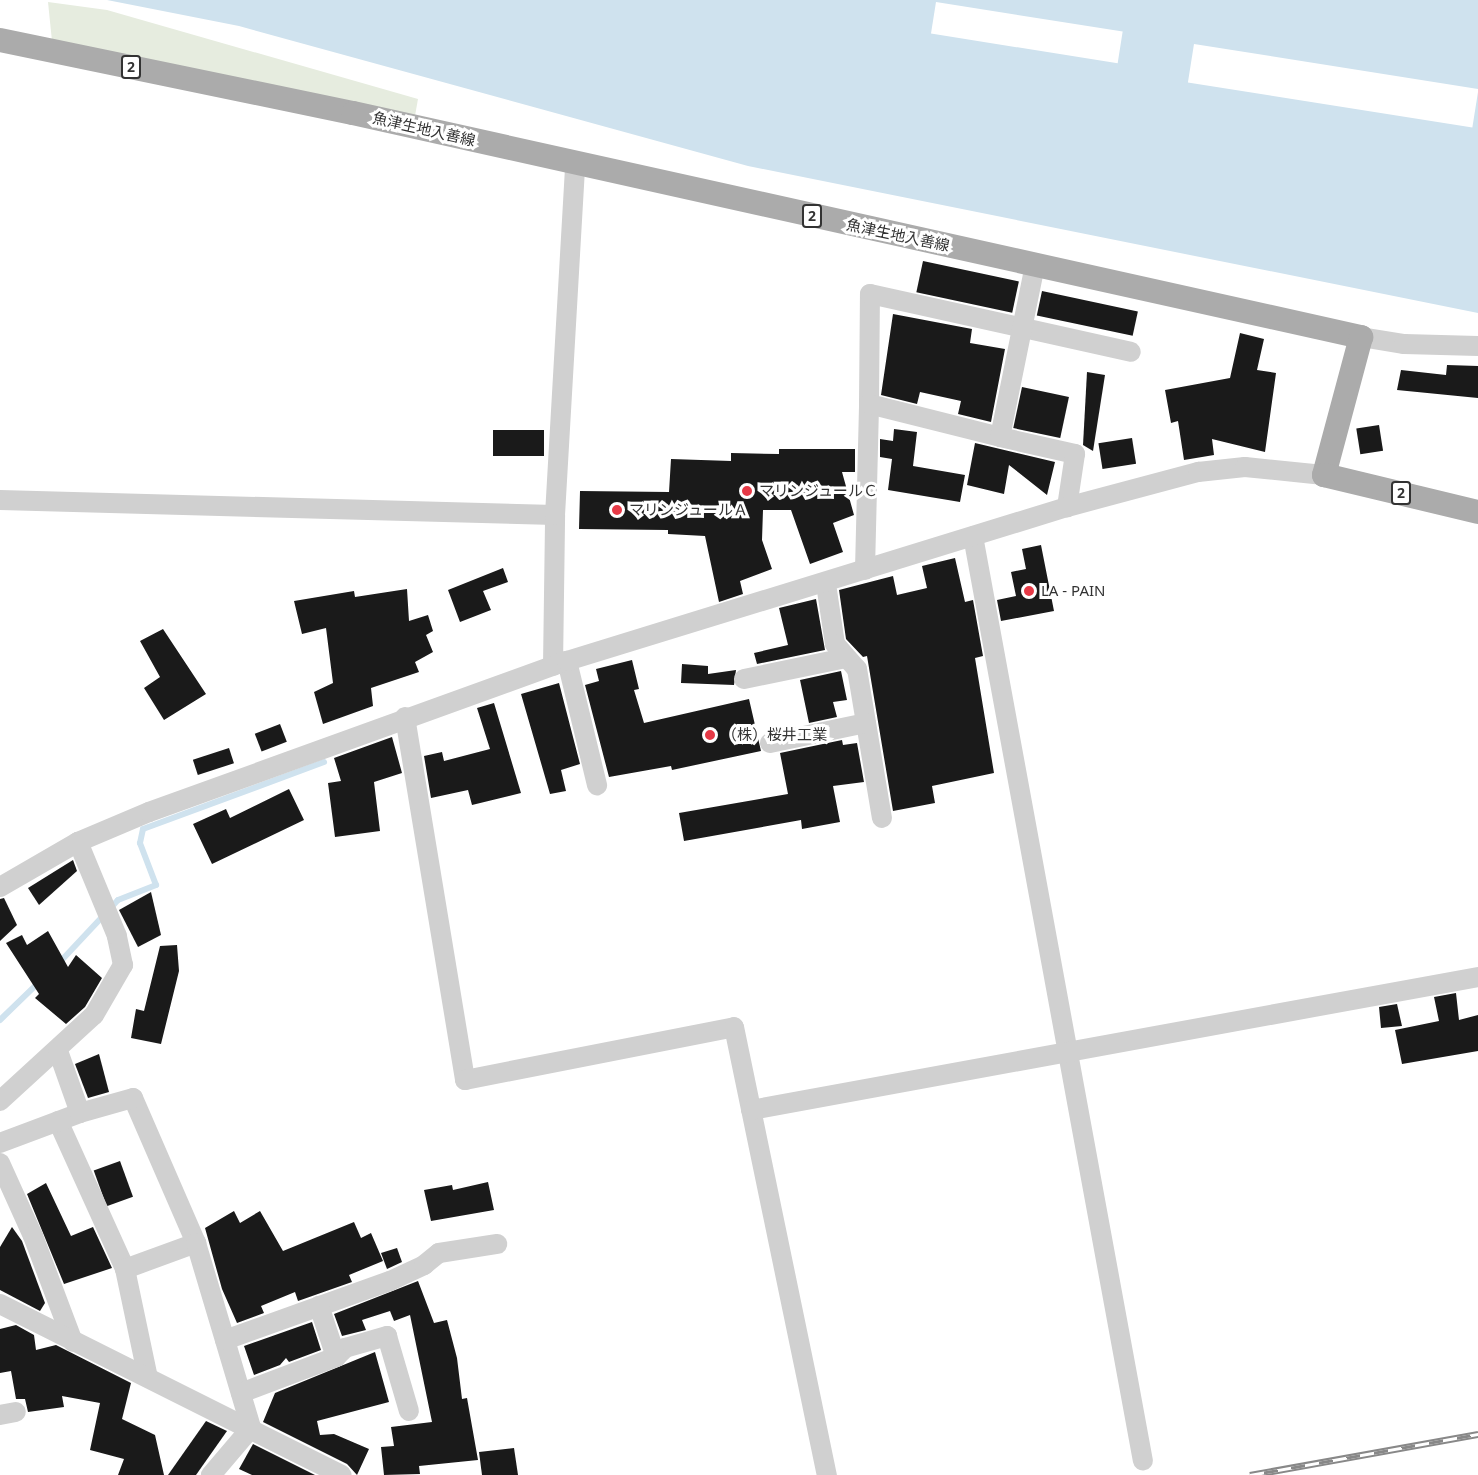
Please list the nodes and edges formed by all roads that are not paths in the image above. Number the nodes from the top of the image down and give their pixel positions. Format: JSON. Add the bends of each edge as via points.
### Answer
{"nodes":[{"id":1,"x":0,"y":40,"type":"edge"},
{"id":2,"x":575,"y":165,"type":"junction"},
{"id":3,"x":1035,"y":265,"type":"junction"},
{"id":4,"x":1022,"y":329,"type":"junction"},
{"id":5,"x":1361,"y":337,"type":"junction"},
{"id":6,"x":1478,"y":346,"type":"edge"},
{"id":7,"x":1131,"y":352,"type":"dead end"},
{"id":8,"x":869,"y":404,"type":"junction"},
{"id":9,"x":1000,"y":437,"type":"junction"},
{"id":10,"x":1324,"y":475,"type":"junction"},
{"id":11,"x":0,"y":500,"type":"edge"},
{"id":12,"x":1067,"y":507,"type":"junction"},
{"id":13,"x":1478,"y":512,"type":"edge"},
{"id":14,"x":555,"y":515,"type":"junction"},
{"id":15,"x":973,"y":536,"type":"junction"},
{"id":16,"x":865,"y":570,"type":"junction"},
{"id":17,"x":826,"y":584,"type":"junction"},
{"id":18,"x":845,"y":658,"type":"junction"},
{"id":19,"x":560,"y":664,"type":"junction"},
{"id":20,"x":744,"y":679,"type":"dead end"},
{"id":21,"x":405,"y":717,"type":"junction"},
{"id":22,"x":866,"y":723,"type":"junction"},
{"id":23,"x":770,"y":743,"type":"dead end"},
{"id":24,"x":597,"y":785,"type":"dead end"},
{"id":25,"x":882,"y":818,"type":"dead end"},
{"id":26,"x":78,"y":842,"type":"junction"},
{"id":27,"x":0,"y":886,"type":"edge"},
{"id":28,"x":1478,"y":977,"type":"edge"},
{"id":29,"x":58,"y":1052,"type":"junction"},
{"id":30,"x":1067,"y":1054,"type":"junction"},
{"id":31,"x":0,"y":1101,"type":"edge"},
{"id":32,"x":751,"y":1110,"type":"junction"},
{"id":33,"x":81,"y":1113,"type":"junction"},
{"id":34,"x":58,"y":1121,"type":"junction"},
{"id":35,"x":0,"y":1143,"type":"edge"},
{"id":36,"x":0,"y":1163,"type":"edge"},
{"id":37,"x":196,"y":1244,"type":"junction"},
{"id":38,"x":497,"y":1244,"type":"dead end"},
{"id":39,"x":125,"y":1269,"type":"junction"},
{"id":40,"x":0,"y":1304,"type":"edge"},
{"id":41,"x":319,"y":1306,"type":"junction"},
{"id":42,"x":225,"y":1340,"type":"junction"},
{"id":43,"x":73,"y":1342,"type":"junction"},
{"id":44,"x":336,"y":1357,"type":"junction"},
{"id":45,"x":148,"y":1378,"type":"junction"},
{"id":46,"x":241,"y":1393,"type":"junction"},
{"id":47,"x":409,"y":1411,"type":"dead end"},
{"id":48,"x":251,"y":1428,"type":"junction"},
{"id":49,"x":1143,"y":1461,"type":"dead end"},
{"id":50,"x":211,"y":1475,"type":"edge"},
{"id":51,"x":342,"y":1475,"type":"edge"},
{"id":52,"x":827,"y":1475,"type":"edge"}],
"edges":[{"from":1,"to":2,"type":"main road","name":"魚津生地入善線","number":"2","via":[[353,113]]},
{"from":2,"to":3,"type":"main road","name":"魚津生地入善線","number":"2"},
{"from":2,"to":14,"type":"street"},
{"from":3,"to":4,"type":"street"},
{"from":3,"to":5,"type":"main road","name":"魚津生地入善線","number":"2"},
{"from":4,"to":7,"type":"street"},
{"from":4,"to":8,"type":"street","via":[[870,294]]},
{"from":4,"to":9,"type":"street"},
{"from":5,"to":6,"type":"street","via":[[1404,344]]},
{"from":5,"to":10,"type":"main road"},
{"from":8,"to":9,"type":"street"},
{"from":8,"to":16,"type":"street"},
{"from":9,"to":12,"type":"street","via":[[1075,454]]},
{"from":10,"to":12,"type":"street","via":[[1245,466]]},
{"from":10,"to":13,"type":"main road","number":"2"},
{"from":11,"to":14,"type":"street"},
{"from":12,"to":15,"type":"street"},
{"from":14,"to":19,"type":"street"},
{"from":15,"to":16,"type":"street"},
{"from":15,"to":30,"type":"street"},
{"from":16,"to":17,"type":"street"},
{"from":17,"to":18,"type":"street","via":[[835,644]]},
{"from":17,"to":19,"type":"street"},
{"from":18,"to":20,"type":"street"},
{"from":18,"to":22,"type":"street","via":[[856,669]]},
{"from":19,"to":21,"type":"street"},
{"from":19,"to":24,"type":"street"},
{"from":21,"to":26,"type":"street"},
{"from":21,"to":32,"type":"street","via":[[465,1080],[734,1027]]},
{"from":22,"to":23,"type":"street"},
{"from":22,"to":25,"type":"street"},
{"from":26,"to":27,"type":"street"},
{"from":26,"to":29,"type":"street","via":[[117,936],[123,965],[94,1015]]},
{"from":28,"to":30,"type":"street"},
{"from":29,"to":31,"type":"street"},
{"from":29,"to":33,"type":"street"},
{"from":30,"to":32,"type":"street"},
{"from":30,"to":49,"type":"street"},
{"from":32,"to":52,"type":"street"},
{"from":33,"to":34,"type":"street"},
{"from":33,"to":37,"type":"street","via":[[133,1098]]},
{"from":34,"to":35,"type":"street"},
{"from":34,"to":39,"type":"street"},
{"from":36,"to":43,"type":"street"},
{"from":37,"to":39,"type":"street"},
{"from":37,"to":42,"type":"street"},
{"from":38,"to":41,"type":"street","via":[[439,1252],[424,1265],[390,1281]]},
{"from":39,"to":45,"type":"street"},
{"from":40,"to":43,"type":"street"},
{"from":41,"to":42,"type":"street"},
{"from":41,"to":44,"type":"street"},
{"from":42,"to":46,"type":"street"},
{"from":43,"to":45,"type":"street"},
{"from":44,"to":46,"type":"street"},
{"from":44,"to":47,"type":"street","via":[[345,1348],[387,1336]]},
{"from":45,"to":48,"type":"street"},
{"from":46,"to":48,"type":"street"},
{"from":48,"to":50,"type":"street"},
{"from":48,"to":51,"type":"street"}]}
